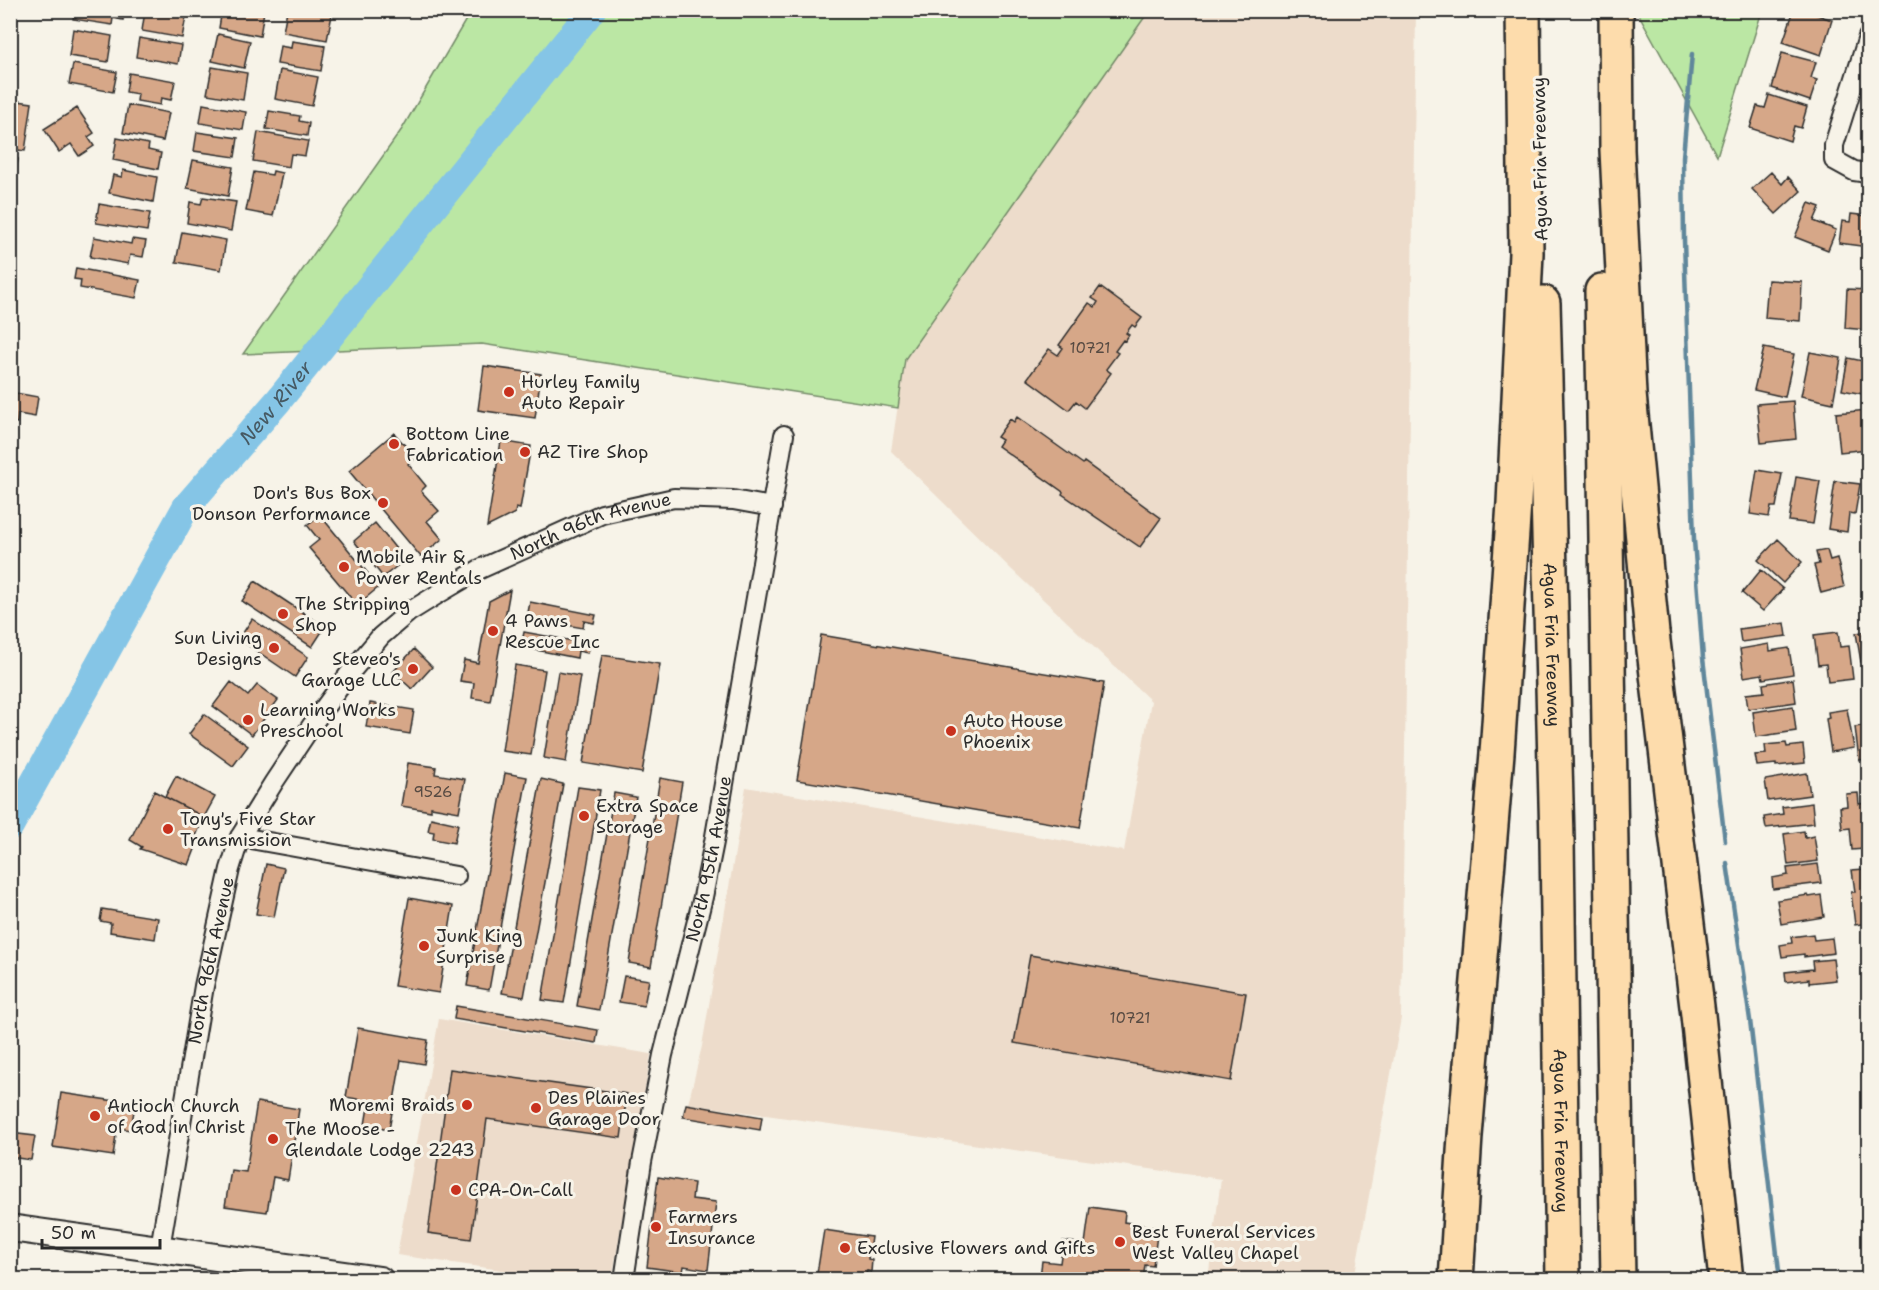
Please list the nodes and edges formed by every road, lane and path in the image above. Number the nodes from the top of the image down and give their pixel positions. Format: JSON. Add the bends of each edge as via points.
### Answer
{"nodes":[{"id":1,"x":1523,"y":10,"type":"edge"},
{"id":2,"x":1537,"y":10,"type":"edge"},
{"id":3,"x":1598,"y":10,"type":"edge"},
{"id":4,"x":1616,"y":10,"type":"edge"},
{"id":5,"x":1869,"y":38,"type":"edge"},
{"id":6,"x":1869,"y":172,"type":"edge"},
{"id":7,"x":784,"y":435,"type":"dead end"},
{"id":8,"x":772,"y":507,"type":"junction"},
{"id":9,"x":240,"y":837,"type":"junction"},
{"id":10,"x":456,"y":876,"type":"dead end"},
{"id":11,"x":10,"y":1228,"type":"edge"},
{"id":12,"x":160,"y":1248,"type":"junction"},
{"id":13,"x":332,"y":1276,"type":"edge"},
{"id":14,"x":380,"y":1280,"type":"edge"},
{"id":15,"x":624,"y":1280,"type":"edge"},
{"id":16,"x":1456,"y":1280,"type":"edge"},
{"id":17,"x":1563,"y":1280,"type":"edge"},
{"id":18,"x":1618,"y":1280,"type":"edge"},
{"id":19,"x":1726,"y":1280,"type":"edge"}],
"edges":[{"from":1,"to":16,"type":"highway","via":[[1526,253],[1514,503]]},
{"from":2,"to":17,"type":"highway","name":"Agua Fria Freeway"},
{"from":3,"to":18,"type":"highway"},
{"from":4,"to":19,"type":"highway","via":[[1617,150],[1629,394],[1652,633]]},
{"from":5,"to":6,"type":"street","via":[[1834,145],[1834,160],[1854,171]]},
{"from":7,"to":8,"type":"street","name":"North 95th Avenue"},
{"from":8,"to":9,"type":"street","name":"North 96th Avenue","via":[[733,500],[674,498],[602,514],[480,569],[438,594],[381,636],[349,674]]},
{"from":8,"to":15,"type":"street","name":"North 95th Avenue","via":[[714,842],[663,1055]]},
{"from":9,"to":10,"type":"street"},
{"from":9,"to":12,"type":"street","name":"North 96th Avenue","via":[[204,986]]},
{"from":11,"to":12,"type":"main road"},
{"from":12,"to":13,"type":"main road"},
{"from":13,"to":14,"type":"main road"}]}
